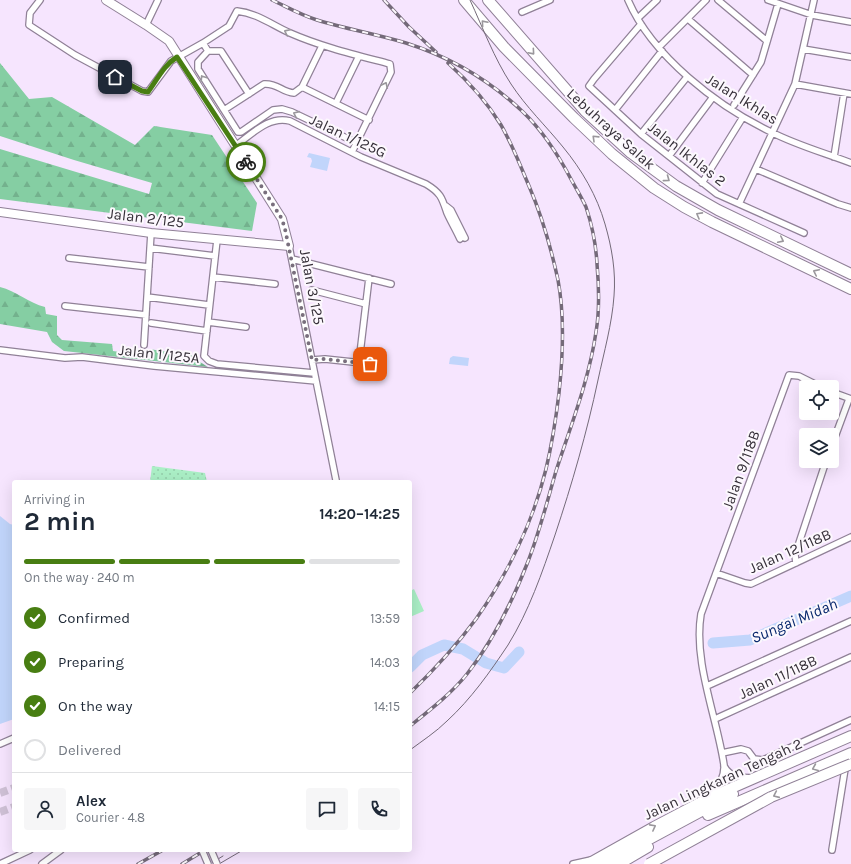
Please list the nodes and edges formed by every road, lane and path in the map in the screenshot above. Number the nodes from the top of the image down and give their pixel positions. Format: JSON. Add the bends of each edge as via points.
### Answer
{"nodes":[{"id":1,"x":40,"y":0,"type":"edge"},
{"id":2,"x":106,"y":0,"type":"edge"},
{"id":3,"x":158,"y":0,"type":"edge"},
{"id":4,"x":464,"y":0,"type":"edge"},
{"id":5,"x":488,"y":0,"type":"edge"},
{"id":6,"x":550,"y":0,"type":"edge"},
{"id":7,"x":628,"y":0,"type":"edge"},
{"id":8,"x":657,"y":0,"type":"edge"},
{"id":9,"x":706,"y":0,"type":"edge"},
{"id":10,"x":718,"y":0,"type":"edge"},
{"id":11,"x":768,"y":0,"type":"edge"},
{"id":12,"x":814,"y":0,"type":"edge"},
{"id":13,"x":778,"y":4,"type":"junction"},
{"id":14,"x":522,"y":12,"type":"dead end"},
{"id":15,"x":812,"y":15,"type":"junction"},
{"id":16,"x":638,"y":18,"type":"junction"},
{"id":17,"x":688,"y":20,"type":"junction"},
{"id":18,"x":851,"y":22,"type":"edge"},
{"id":19,"x":641,"y":24,"type":"junction"},
{"id":20,"x":146,"y":25,"type":"junction"},
{"id":21,"x":767,"y":41,"type":"junction"},
{"id":22,"x":203,"y":43,"type":"junction"},
{"id":23,"x":322,"y":46,"type":"junction"},
{"id":24,"x":661,"y":49,"type":"junction"},
{"id":25,"x":803,"y":49,"type":"junction"},
{"id":26,"x":208,"y":51,"type":"junction"},
{"id":27,"x":359,"y":56,"type":"junction"},
{"id":28,"x":177,"y":57,"type":"junction"},
{"id":29,"x":851,"y":57,"type":"edge"},
{"id":30,"x":753,"y":75,"type":"junction"},
{"id":31,"x":687,"y":77,"type":"junction"},
{"id":32,"x":795,"y":84,"type":"junction"},
{"id":33,"x":302,"y":87,"type":"junction"},
{"id":34,"x":844,"y":93,"type":"junction"},
{"id":35,"x":249,"y":94,"type":"junction"},
{"id":36,"x":851,"y":94,"type":"edge"},
{"id":37,"x":713,"y":97,"type":"junction"},
{"id":38,"x":336,"y":104,"type":"junction"},
{"id":39,"x":734,"y":105,"type":"dead end"},
{"id":40,"x":224,"y":110,"type":"junction"},
{"id":41,"x":615,"y":110,"type":"junction"},
{"id":42,"x":743,"y":117,"type":"junction"},
{"id":43,"x":369,"y":120,"type":"junction"},
{"id":44,"x":772,"y":133,"type":"junction"},
{"id":45,"x":641,"y":134,"type":"junction"},
{"id":46,"x":357,"y":143,"type":"junction"},
{"id":47,"x":236,"y":146,"type":"junction"},
{"id":48,"x":352,"y":152,"type":"junction"},
{"id":49,"x":669,"y":156,"type":"junction"},
{"id":50,"x":834,"y":157,"type":"junction"},
{"id":51,"x":851,"y":163,"type":"edge"},
{"id":52,"x":756,"y":168,"type":"junction"},
{"id":53,"x":702,"y":183,"type":"junction"},
{"id":54,"x":739,"y":204,"type":"junction"},
{"id":55,"x":851,"y":208,"type":"edge"},
{"id":56,"x":0,"y":212,"type":"edge"},
{"id":57,"x":151,"y":233,"type":"junction"},
{"id":58,"x":804,"y":233,"type":"dead end"},
{"id":59,"x":462,"y":237,"type":"dead end"},
{"id":60,"x":217,"y":240,"type":"junction"},
{"id":61,"x":289,"y":246,"type":"junction"},
{"id":62,"x":150,"y":248,"type":"junction"},
{"id":63,"x":215,"y":256,"type":"junction"},
{"id":64,"x":69,"y":258,"type":"dead end"},
{"id":65,"x":292,"y":259,"type":"junction"},
{"id":66,"x":149,"y":267,"type":"junction"},
{"id":67,"x":851,"y":274,"type":"edge"},
{"id":68,"x":213,"y":277,"type":"junction"},
{"id":69,"x":369,"y":278,"type":"junction"},
{"id":70,"x":275,"y":284,"type":"dead end"},
{"id":71,"x":391,"y":284,"type":"dead end"},
{"id":72,"x":851,"y":289,"type":"edge"},
{"id":73,"x":312,"y":290,"type":"dead end"},
{"id":74,"x":147,"y":297,"type":"junction"},
{"id":75,"x":366,"y":304,"type":"junction"},
{"id":76,"x":210,"y":305,"type":"junction"},
{"id":77,"x":65,"y":306,"type":"dead end"},
{"id":78,"x":146,"y":315,"type":"junction"},
{"id":79,"x":208,"y":322,"type":"junction"},
{"id":80,"x":151,"y":323,"type":"dead end"},
{"id":81,"x":246,"y":327,"type":"dead end"},
{"id":82,"x":207,"y":331,"type":"junction"},
{"id":83,"x":144,"y":345,"type":"dead end"},
{"id":84,"x":0,"y":350,"type":"edge"},
{"id":85,"x":312,"y":360,"type":"junction"},
{"id":86,"x":359,"y":362,"type":"junction"},
{"id":87,"x":381,"y":365,"type":"dead end"},
{"id":88,"x":314,"y":373,"type":"junction"},
{"id":89,"x":807,"y":380,"type":"edge"},
{"id":90,"x":316,"y":381,"type":"junction"},
{"id":91,"x":839,"y":395,"type":"edge"},
{"id":92,"x":850,"y":399,"type":"edge"},
{"id":93,"x":839,"y":428,"type":"edge"},
{"id":94,"x":824,"y":468,"type":"edge"},
{"id":95,"x":336,"y":480,"type":"dead end"},
{"id":96,"x":851,"y":537,"type":"edge"},
{"id":97,"x":796,"y":563,"type":"junction"},
{"id":98,"x":716,"y":573,"type":"junction"},
{"id":99,"x":851,"y":622,"type":"edge"},
{"id":100,"x":851,"y":656,"type":"edge"},
{"id":101,"x":707,"y":686,"type":"junction"},
{"id":102,"x":715,"y":719,"type":"junction"},
{"id":103,"x":851,"y":720,"type":"edge"},
{"id":104,"x":851,"y":736,"type":"edge"},
{"id":105,"x":12,"y":739,"type":"edge"},
{"id":106,"x":851,"y":743,"type":"edge"},
{"id":107,"x":0,"y":744,"type":"edge"},
{"id":108,"x":722,"y":753,"type":"junction"},
{"id":109,"x":847,"y":754,"type":"edge"},
{"id":110,"x":851,"y":764,"type":"edge"},
{"id":111,"x":724,"y":765,"type":"junction"},
{"id":112,"x":755,"y":778,"type":"junction"},
{"id":113,"x":711,"y":797,"type":"junction"},
{"id":114,"x":832,"y":850,"type":"dead end"},
{"id":115,"x":26,"y":852,"type":"edge"},
{"id":116,"x":58,"y":852,"type":"edge"},
{"id":117,"x":203,"y":852,"type":"edge"},
{"id":118,"x":212,"y":852,"type":"edge"},
{"id":119,"x":595,"y":863,"type":"edge"},
{"id":120,"x":0,"y":864,"type":"edge"},
{"id":121,"x":42,"y":864,"type":"edge"},
{"id":122,"x":208,"y":864,"type":"edge"},
{"id":123,"x":217,"y":864,"type":"edge"},
{"id":124,"x":574,"y":864,"type":"edge"},
{"id":125,"x":619,"y":864,"type":"edge"},
{"id":126,"x":649,"y":864,"type":"edge"}],
"edges":[{"from":1,"to":28,"type":"street","via":[[30,13],[29,25],[76,55],[142,91],[148,92],[166,67]]},
{"from":2,"to":20,"type":"street","name":"Jalan 3/125"},
{"from":3,"to":20,"type":"street"},
{"from":72,"to":4,"type":"highway","name":"Lebuhraya Salak","one_way":true,"via":[[712,222],[654,188],[612,154],[574,118],[504,47]]},
{"from":5,"to":67,"type":"highway","name":"Lebuhraya Salak","one_way":true,"via":[[585,111],[631,153],[676,186],[718,210]]},
{"from":6,"to":14,"type":"street"},
{"from":7,"to":16,"type":"street","name":"Jalan Ikhlas"},
{"from":8,"to":16,"type":"street"},
{"from":9,"to":17,"type":"street"},
{"from":10,"to":21,"type":"street"},
{"from":11,"to":13,"type":"street"},
{"from":12,"to":15,"type":"street"},
{"from":13,"to":15,"type":"street"},
{"from":13,"to":21,"type":"street"},
{"from":15,"to":18,"type":"street"},
{"from":15,"to":25,"type":"street"},
{"from":16,"to":19,"type":"street","name":"Jalan Ikhlas"},
{"from":17,"to":24,"type":"street"},
{"from":17,"to":30,"type":"street"},
{"from":19,"to":24,"type":"street","name":"Jalan Ikhlas"},
{"from":19,"to":41,"type":"street","name":"Jalan Ikhlas 2","via":[[589,86]]},
{"from":20,"to":28,"type":"street","name":"Jalan 3/125","via":[[169,41]]},
{"from":21,"to":30,"type":"street","via":[[761,62]]},
{"from":23,"to":22,"type":"street","one_way":true,"via":[[248,12],[237,11],[228,26]]},
{"from":22,"to":26,"type":"street"},
{"from":22,"to":28,"type":"street"},
{"from":23,"to":27,"type":"street"},
{"from":23,"to":33,"type":"street"},
{"from":24,"to":31,"type":"street","name":"Jalan Ikhlas"},
{"from":24,"to":41,"type":"street"},
{"from":25,"to":29,"type":"street"},
{"from":25,"to":32,"type":"street"},
{"from":26,"to":35,"type":"street","via":[[221,51]]},
{"from":40,"to":26,"type":"street","one_way":true,"via":[[198,70],[198,62]]},
{"from":27,"to":38,"type":"street"},
{"from":43,"to":27,"type":"street","one_way":true,"via":[[391,72],[390,64]]},
{"from":28,"to":47,"type":"street","name":"Jalan 3/125"},
{"from":30,"to":39,"type":"street"},
{"from":31,"to":37,"type":"street","name":"Jalan Ikhlas"},
{"from":31,"to":45,"type":"street"},
{"from":32,"to":34,"type":"street"},
{"from":32,"to":44,"type":"street"},
{"from":33,"to":35,"type":"street","via":[[294,93],[272,83],[264,84]]},
{"from":33,"to":38,"type":"street"},
{"from":34,"to":36,"type":"street"},
{"from":34,"to":50,"type":"street"},
{"from":35,"to":40,"type":"street"},
{"from":37,"to":42,"type":"street","name":"Jalan Ikhlas"},
{"from":37,"to":49,"type":"street"},
{"from":38,"to":43,"type":"street"},
{"from":46,"to":40,"type":"street","one_way":true,"via":[[282,109],[273,110],[240,132]]},
{"from":41,"to":45,"type":"street","name":"Jalan Ikhlas 2"},
{"from":42,"to":44,"type":"street","name":"Jalan Ikhlas"},
{"from":42,"to":53,"type":"street"},
{"from":43,"to":46,"type":"street"},
{"from":44,"to":50,"type":"street","name":"Jalan Ikhlas"},
{"from":44,"to":52,"type":"street"},
{"from":45,"to":49,"type":"street","name":"Jalan Ikhlas 2"},
{"from":46,"to":48,"type":"street"},
{"from":47,"to":48,"type":"street","name":"Jalan 1/125G","via":[[266,124],[283,119]]},
{"from":47,"to":61,"type":"street","name":"Jalan 3/125","via":[[282,219]]},
{"from":48,"to":59,"type":"street","name":"Jalan 1/125G","via":[[426,184],[437,192]]},
{"from":49,"to":53,"type":"street","name":"Jalan Ikhlas 2"},
{"from":50,"to":51,"type":"street","name":"Jalan Ikhlas"},
{"from":52,"to":54,"type":"street"},
{"from":52,"to":55,"type":"street"},
{"from":53,"to":54,"type":"street","name":"Jalan Ikhlas 2","via":[[717,194]]},
{"from":54,"to":58,"type":"street","name":"Jalan Ikhlas 2"},
{"from":56,"to":57,"type":"street","name":"Jalan 2/125"},
{"from":57,"to":60,"type":"street","name":"Jalan 2/125"},
{"from":57,"to":62,"type":"street"},
{"from":60,"to":61,"type":"street","name":"Jalan 2/125"},
{"from":60,"to":63,"type":"street"},
{"from":61,"to":65,"type":"street","name":"Jalan 3/125"},
{"from":62,"to":63,"type":"street"},
{"from":62,"to":66,"type":"street"},
{"from":63,"to":68,"type":"street"},
{"from":64,"to":66,"type":"street"},
{"from":65,"to":69,"type":"street"},
{"from":65,"to":85,"type":"street","name":"Jalan 3/125"},
{"from":66,"to":74,"type":"street"},
{"from":68,"to":70,"type":"street"},
{"from":68,"to":76,"type":"street"},
{"from":69,"to":71,"type":"street"},
{"from":69,"to":75,"type":"street"},
{"from":73,"to":75,"type":"street"},
{"from":74,"to":76,"type":"street"},
{"from":74,"to":78,"type":"street"},
{"from":75,"to":86,"type":"street"},
{"from":76,"to":79,"type":"street"},
{"from":77,"to":78,"type":"street"},
{"from":78,"to":83,"type":"street"},
{"from":79,"to":81,"type":"street"},
{"from":79,"to":82,"type":"street"},
{"from":80,"to":82,"type":"street"},
{"from":82,"to":88,"type":"street","via":[[204,356],[217,364]]},
{"from":84,"to":90,"type":"street","name":"Jalan 1/125A"},
{"from":85,"to":86,"type":"street"},
{"from":85,"to":88,"type":"street","name":"Jalan 3/125"},
{"from":86,"to":87,"type":"street"},
{"from":88,"to":90,"type":"street","name":"Jalan 3/125"},
{"from":89,"to":98,"type":"street","name":"Jalan 9/118B","via":[[789,375]]},
{"from":90,"to":95,"type":"street","name":"Jalan 3/125"},
{"from":91,"to":92,"type":"street"},
{"from":92,"to":93,"type":"street"},
{"from":94,"to":97,"type":"street","via":[[795,555]]},
{"from":96,"to":97,"type":"street","name":"Jalan 12/118B"},
{"from":97,"to":98,"type":"street","name":"Jalan 12/118B","via":[[751,584]]},
{"from":98,"to":101,"type":"street","name":"Jalan 9/118B","via":[[699,624],[698,642]]},
{"from":99,"to":101,"type":"street"},
{"from":100,"to":102,"type":"street","name":"Jalan 11/118B"},
{"from":101,"to":102,"type":"street","name":"Jalan 9/118B"},
{"from":102,"to":108,"type":"street","name":"Jalan 9/118B"},
{"from":103,"to":108,"type":"street","via":[[763,760],[754,759],[748,751]]},
{"from":104,"to":112,"type":"highway","name":"Jalan Lingkaran Tengah 2"},
{"from":105,"to":107,"type":"street"},
{"from":106,"to":119,"type":"highway","via":[[730,796]]},
{"from":108,"to":111,"type":"street","name":"Jalan 9/118B"},
{"from":109,"to":114,"type":"street"},
{"from":109,"to":125,"type":"highway","name":"Jalan Lingkaran Tengah 2","one_way":true,"via":[[700,819]]},
{"from":110,"to":126,"type":"highway","one_way":true,"bridge":true,"via":[[771,797]]},
{"from":111,"to":112,"type":"street","via":[[731,775]]},
{"from":111,"to":113,"type":"street","via":[[719,787]]},
{"from":112,"to":113,"type":"highway","name":"Jalan Lingkaran Tengah 2"},
{"from":119,"to":113,"type":"highway","name":"Jalan Lingkaran Tengah 2","one_way":true},
{"from":115,"to":120,"type":"street"},
{"from":116,"to":121,"type":"street"},
{"from":117,"to":122,"type":"street","bridge":true},
{"from":118,"to":123,"type":"street","bridge":true},
{"from":119,"to":124,"type":"street"}]}
